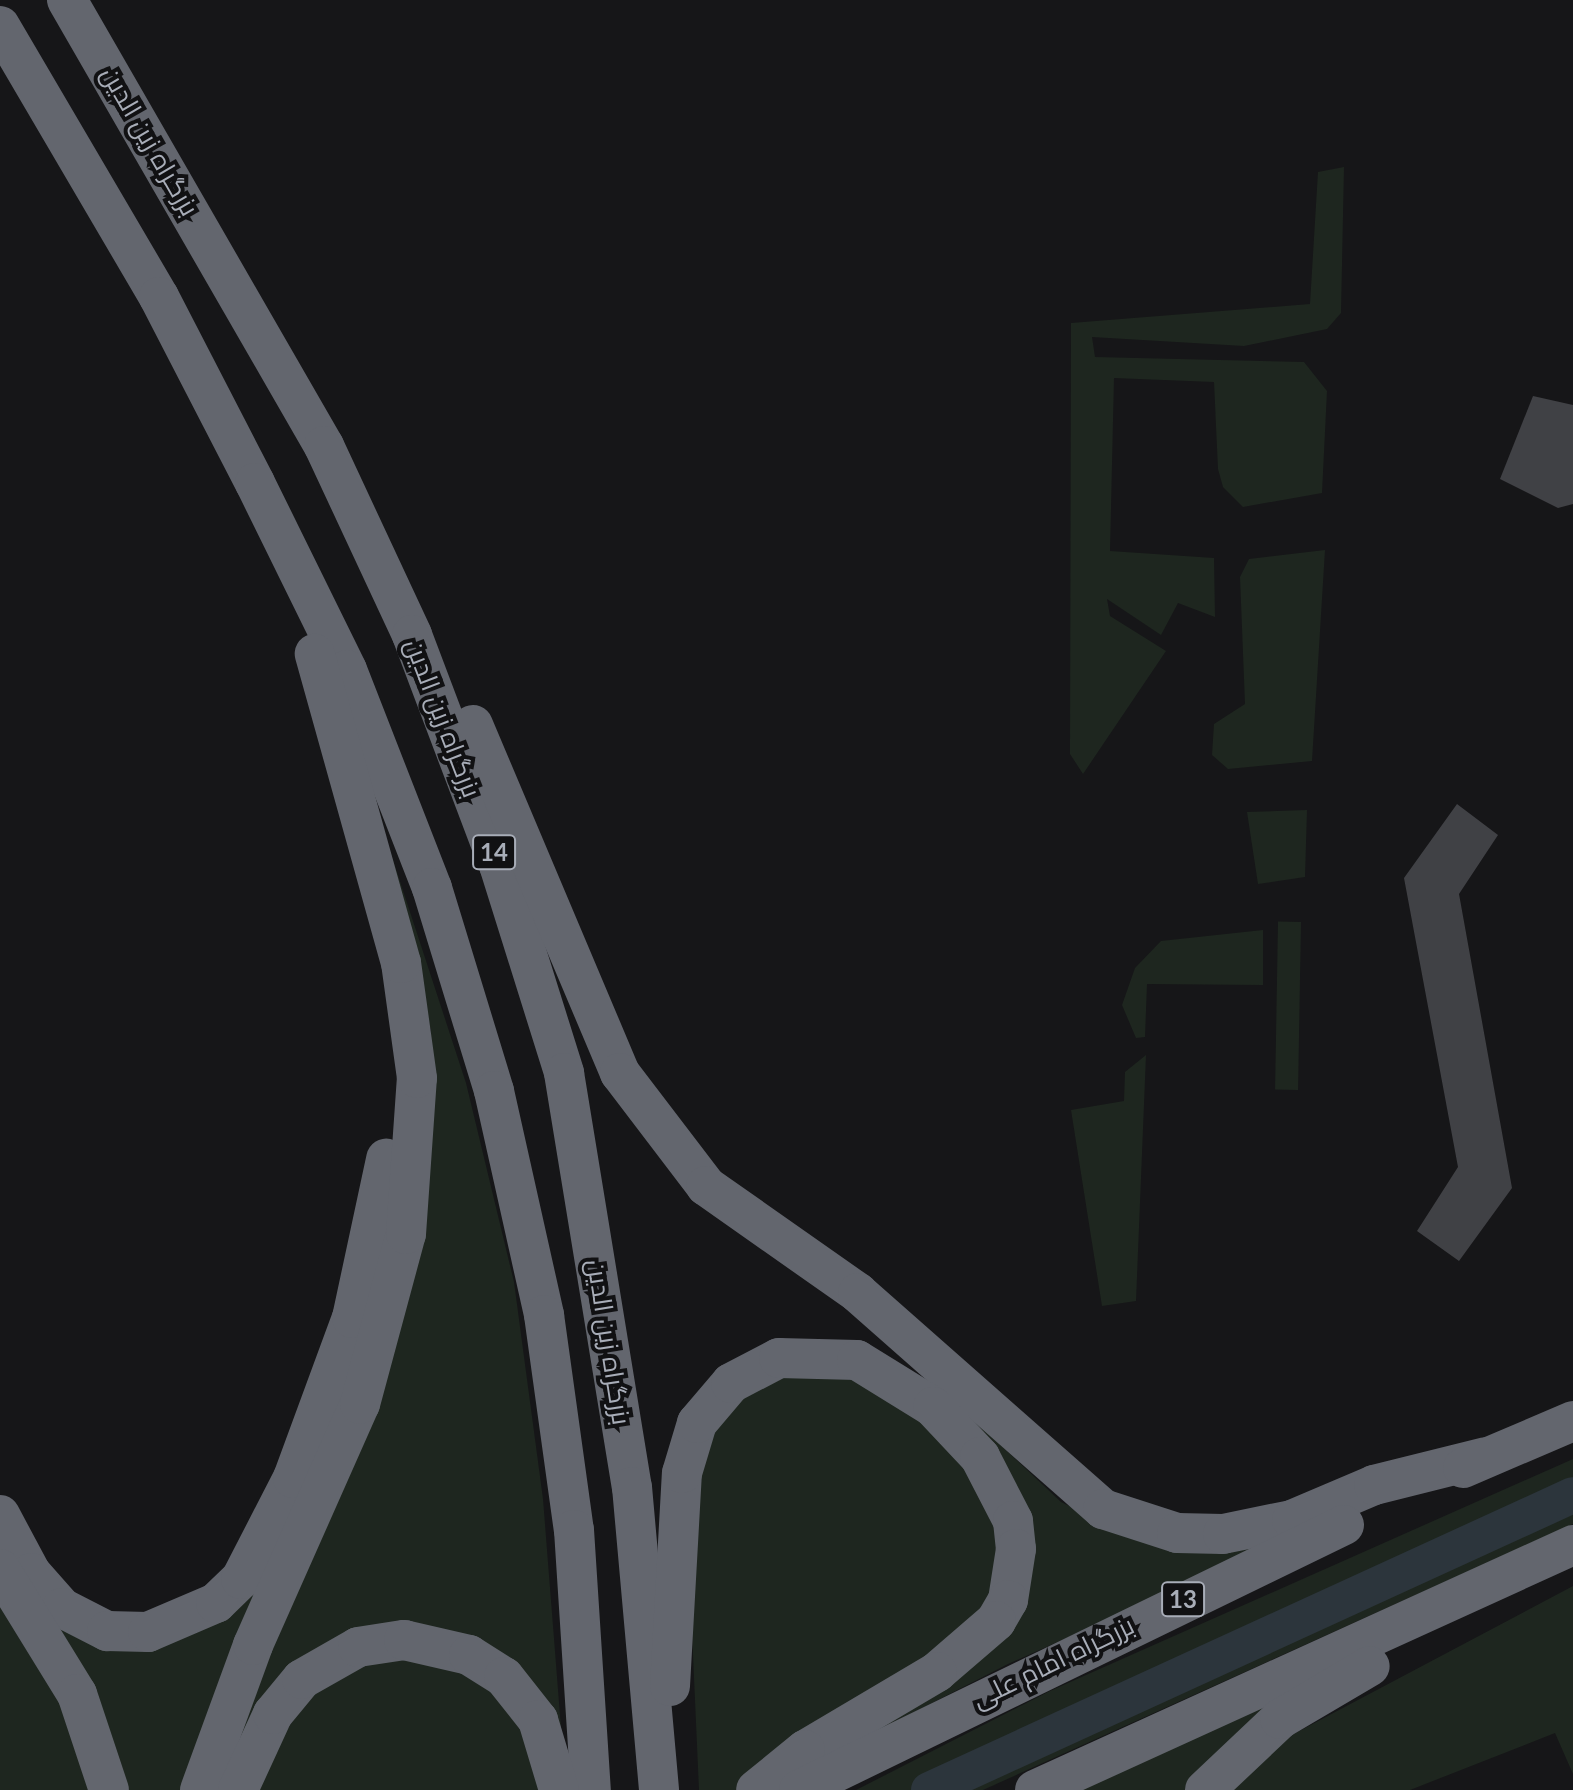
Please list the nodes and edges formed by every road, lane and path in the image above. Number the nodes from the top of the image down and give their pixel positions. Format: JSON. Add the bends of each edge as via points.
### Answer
{"nodes":[{"id":1,"x":67,"y":0,"type":"edge"},
{"id":2,"x":0,"y":26,"type":"edge"},
{"id":3,"x":270,"y":515,"type":"junction"},
{"id":4,"x":403,"y":615,"type":"junction"},
{"id":5,"x":404,"y":992,"type":"junction"},
{"id":6,"x":1573,"y":1421,"type":"edge"},
{"id":7,"x":1486,"y":1457,"type":"junction"},
{"id":8,"x":0,"y":1515,"type":"edge"},
{"id":9,"x":1573,"y":1548,"type":"edge"},
{"id":10,"x":0,"y":1569,"type":"edge"},
{"id":11,"x":109,"y":1790,"type":"edge"},
{"id":12,"x":200,"y":1790,"type":"edge"},
{"id":13,"x":238,"y":1790,"type":"edge"},
{"id":14,"x":559,"y":1790,"type":"edge"},
{"id":15,"x":591,"y":1790,"type":"edge"},
{"id":16,"x":659,"y":1790,"type":"edge"},
{"id":17,"x":665,"y":1790,"type":"edge"},
{"id":18,"x":756,"y":1790,"type":"edge"},
{"id":19,"x":799,"y":1790,"type":"edge"},
{"id":20,"x":1035,"y":1790,"type":"edge"},
{"id":21,"x":1205,"y":1790,"type":"edge"}],
"edges":[{"from":1,"to":4,"type":"highway","name":"بزرگراه زین الدین","number":"14","via":[[324,446]]},
{"from":2,"to":3,"type":"highway","via":[[159,297]]},
{"from":3,"to":5,"type":"highway","via":[[374,846]]},
{"from":3,"to":15,"type":"highway","via":[[353,684],[432,888],[494,1091],[562,1422]]},
{"from":4,"to":7,"type":"highway","via":[[455,683],[620,1073],[639,1099],[706,1186],[858,1293],[1062,1479],[1130,1522],[1223,1534],[1292,1520],[1374,1485]]},
{"from":4,"to":16,"type":"highway","name":"بزرگراه زین الدین","number":"14","via":[[499,865],[564,1073],[632,1487]]},
{"from":5,"to":8,"type":"highway","via":[[374,1241],[293,1478],[241,1579],[187,1620],[148,1632],[107,1631],[62,1608],[31,1573]]},
{"from":5,"to":12,"type":"highway","via":[[417,1078],[406,1234],[387,1321]]},
{"from":6,"to":7,"type":"highway","name":"بزرگراه امام علی","number":"13"},
{"from":7,"to":19,"type":"highway","name":"بزرگراه امام علی","number":"13"},
{"from":9,"to":20,"type":"highway"},
{"from":9,"to":21,"type":"highway","via":[[1464,1622],[1310,1698],[1252,1741]]},
{"from":10,"to":11,"type":"highway","via":[[77,1694]]},
{"from":13,"to":14,"type":"highway","via":[[273,1714],[302,1679],[346,1652],[391,1640],[452,1649],[504,1677],[538,1720]]},
{"from":17,"to":18,"type":"highway","via":[[682,1473],[697,1423],[731,1383],[779,1358],[857,1360],[933,1407],[980,1457],[1013,1521],[1008,1600],[964,1652],[805,1750]]}]}
